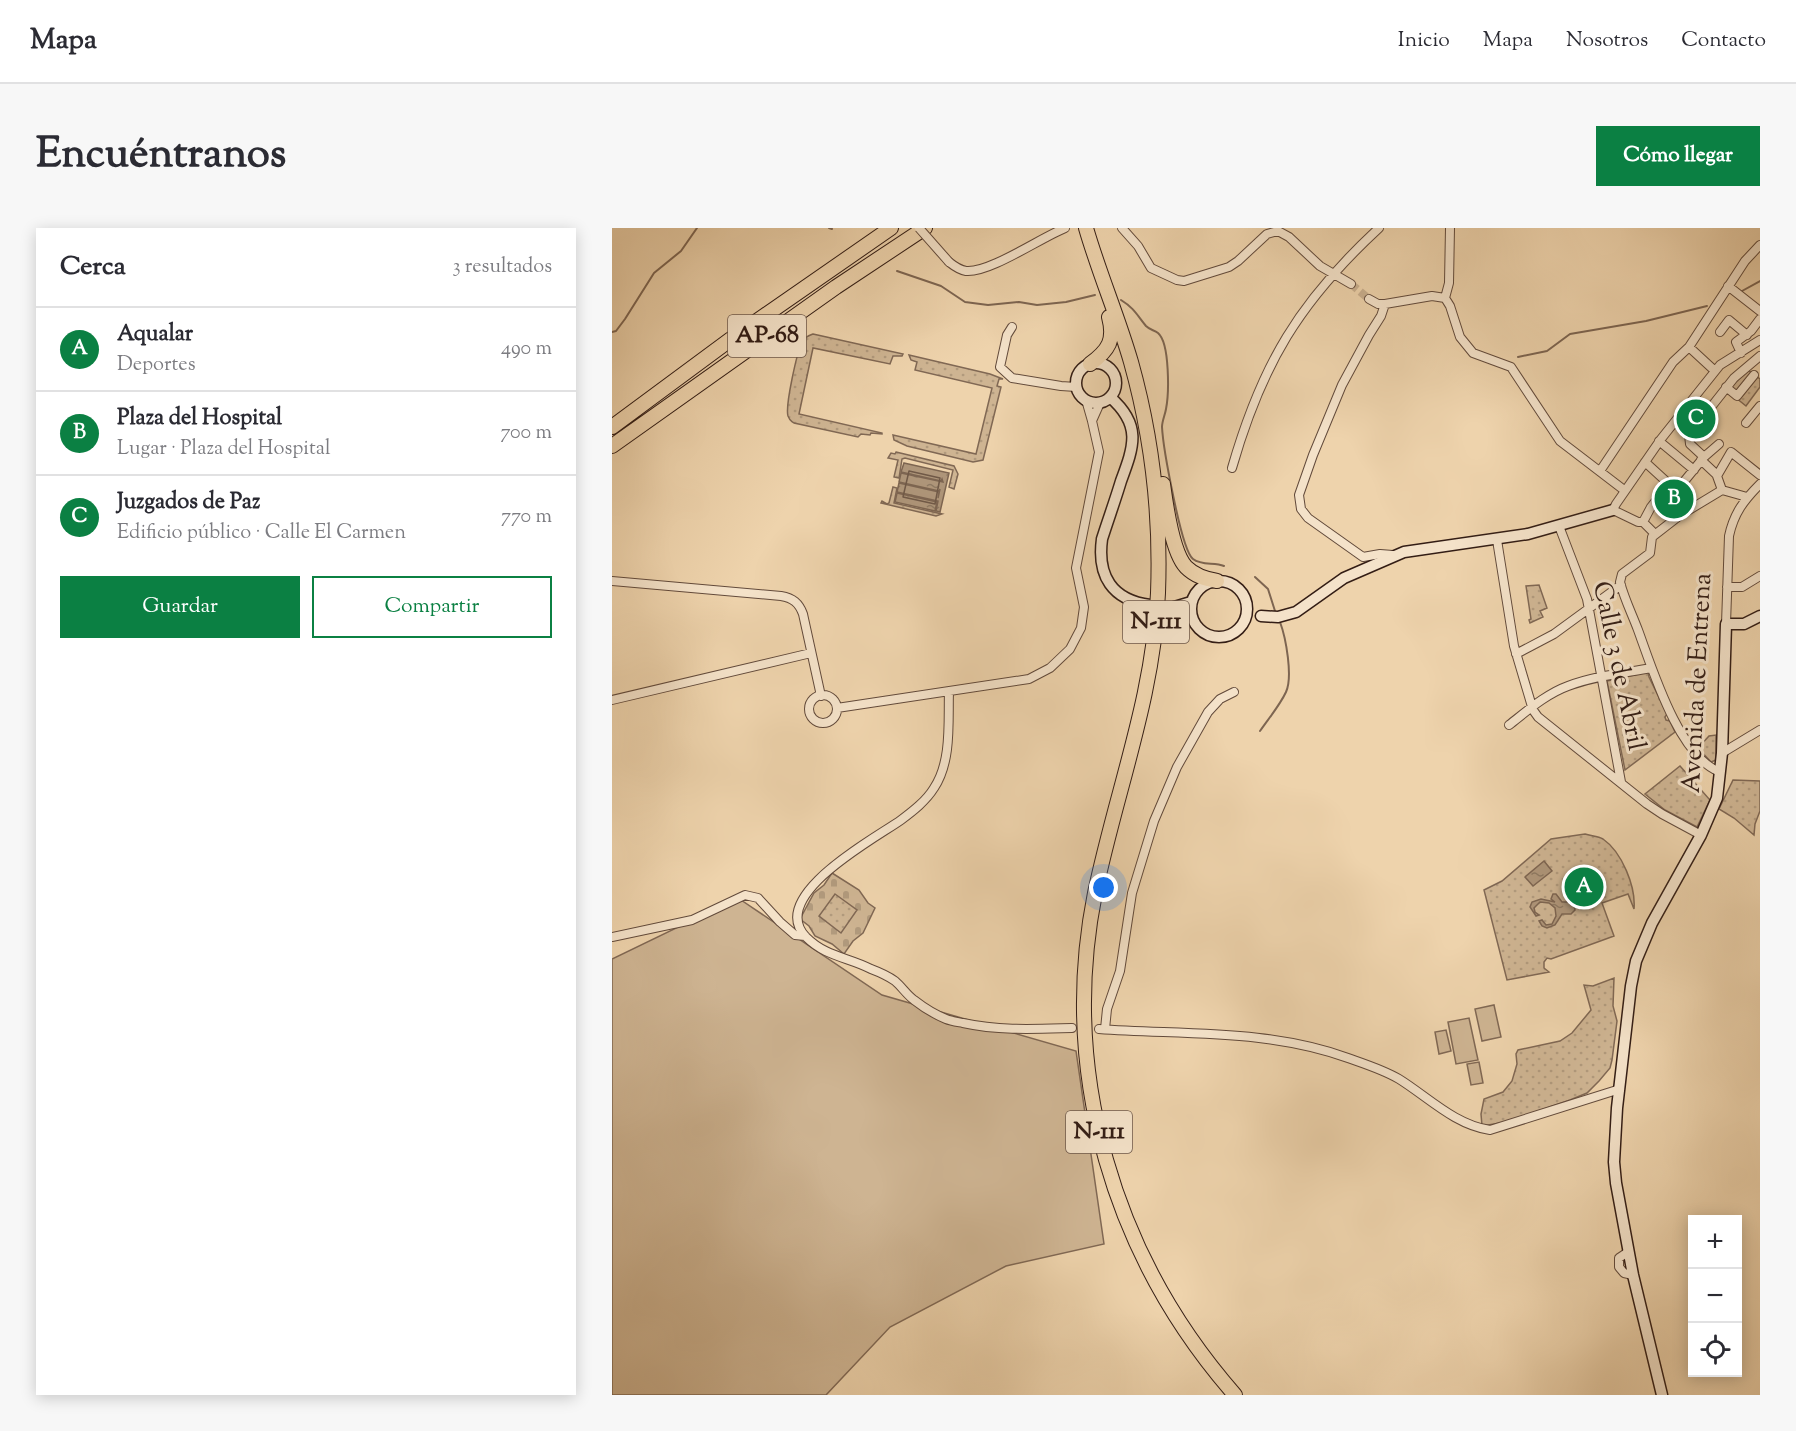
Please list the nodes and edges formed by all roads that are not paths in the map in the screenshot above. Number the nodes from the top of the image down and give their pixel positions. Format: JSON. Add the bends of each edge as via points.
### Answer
{"nodes":[{"id":1,"x":891,"y":228,"type":"edge"},
{"id":2,"x":919,"y":228,"type":"edge"},
{"id":3,"x":925,"y":228,"type":"edge"},
{"id":4,"x":1065,"y":228,"type":"edge"},
{"id":5,"x":1122,"y":228,"type":"edge"},
{"id":6,"x":1379,"y":228,"type":"edge"},
{"id":7,"x":1450,"y":228,"type":"edge"},
{"id":8,"x":1087,"y":232,"type":"edge"},
{"id":9,"x":1760,"y":245,"type":"edge"},
{"id":10,"x":1333,"y":274,"type":"junction"},
{"id":11,"x":1351,"y":284,"type":"tunnel mouth"},
{"id":12,"x":1728,"y":286,"type":"junction"},
{"id":13,"x":1445,"y":298,"type":"junction"},
{"id":14,"x":1369,"y":299,"type":"tunnel mouth"},
{"id":15,"x":1386,"y":304,"type":"junction"},
{"id":16,"x":1760,"y":311,"type":"edge"},
{"id":17,"x":1760,"y":319,"type":"edge"},
{"id":18,"x":1012,"y":327,"type":"dead end"},
{"id":19,"x":1720,"y":332,"type":"dead end"},
{"id":20,"x":1750,"y":332,"type":"junction"},
{"id":21,"x":1760,"y":339,"type":"edge"},
{"id":22,"x":1689,"y":347,"type":"junction"},
{"id":23,"x":1741,"y":353,"type":"junction"},
{"id":24,"x":1760,"y":356,"type":"edge"},
{"id":25,"x":1131,"y":363,"type":"junction"},
{"id":26,"x":1090,"y":364,"type":"junction"},
{"id":27,"x":1745,"y":368,"type":"junction"},
{"id":28,"x":1715,"y":371,"type":"junction"},
{"id":29,"x":1757,"y":377,"type":"edge"},
{"id":30,"x":1076,"y":387,"type":"junction"},
{"id":31,"x":1726,"y":387,"type":"junction"},
{"id":32,"x":1086,"y":400,"type":"junction"},
{"id":33,"x":1105,"y":400,"type":"junction"},
{"id":34,"x":1758,"y":411,"type":"edge"},
{"id":35,"x":1092,"y":421,"type":"junction"},
{"id":36,"x":1746,"y":423,"type":"dead end"},
{"id":37,"x":612,"y":427,"type":"edge"},
{"id":38,"x":1659,"y":441,"type":"junction"},
{"id":39,"x":1719,"y":444,"type":"dead end"},
{"id":40,"x":612,"y":446,"type":"edge"},
{"id":41,"x":1703,"y":459,"type":"junction"},
{"id":42,"x":1645,"y":462,"type":"junction"},
{"id":43,"x":1232,"y":468,"type":"dead end"},
{"id":44,"x":1694,"y":470,"type":"junction"},
{"id":45,"x":1600,"y":471,"type":"junction"},
{"id":46,"x":1718,"y":475,"type":"junction"},
{"id":47,"x":1760,"y":475,"type":"edge"},
{"id":48,"x":1760,"y":484,"type":"edge"},
{"id":49,"x":1666,"y":488,"type":"junction"},
{"id":50,"x":1624,"y":490,"type":"junction"},
{"id":51,"x":1722,"y":490,"type":"junction"},
{"id":52,"x":1673,"y":495,"type":"junction"},
{"id":53,"x":1747,"y":497,"type":"junction"},
{"id":54,"x":1613,"y":510,"type":"junction"},
{"id":55,"x":1679,"y":516,"type":"junction"},
{"id":56,"x":1643,"y":522,"type":"junction"},
{"id":57,"x":1559,"y":526,"type":"junction"},
{"id":58,"x":1657,"y":533,"type":"junction"},
{"id":59,"x":1497,"y":540,"type":"junction"},
{"id":60,"x":1395,"y":555,"type":"junction"},
{"id":61,"x":1760,"y":576,"type":"edge"},
{"id":62,"x":612,"y":581,"type":"edge"},
{"id":63,"x":1216,"y":581,"type":"junction"},
{"id":64,"x":1621,"y":585,"type":"junction"},
{"id":65,"x":1727,"y":586,"type":"junction"},
{"id":66,"x":1191,"y":602,"type":"junction"},
{"id":67,"x":1150,"y":605,"type":"dead end"},
{"id":68,"x":1588,"y":609,"type":"junction"},
{"id":69,"x":1247,"y":610,"type":"junction"},
{"id":70,"x":1261,"y":616,"type":"junction"},
{"id":71,"x":1760,"y":616,"type":"edge"},
{"id":72,"x":1191,"y":617,"type":"junction"},
{"id":73,"x":1244,"y":623,"type":"junction"},
{"id":74,"x":1726,"y":624,"type":"junction"},
{"id":75,"x":812,"y":653,"type":"junction"},
{"id":76,"x":1516,"y":654,"type":"junction"},
{"id":77,"x":1651,"y":668,"type":"junction"},
{"id":78,"x":1601,"y":677,"type":"junction"},
{"id":79,"x":949,"y":691,"type":"junction"},
{"id":80,"x":1234,"y":692,"type":"dead end"},
{"id":81,"x":821,"y":696,"type":"junction"},
{"id":82,"x":612,"y":700,"type":"edge"},
{"id":83,"x":1532,"y":707,"type":"junction"},
{"id":84,"x":837,"y":708,"type":"junction"},
{"id":85,"x":1509,"y":725,"type":"dead end"},
{"id":86,"x":1760,"y":730,"type":"edge"},
{"id":87,"x":1722,"y":753,"type":"junction"},
{"id":88,"x":1720,"y":772,"type":"junction"},
{"id":89,"x":1621,"y":782,"type":"junction"},
{"id":90,"x":1701,"y":835,"type":"junction"},
{"id":91,"x":805,"y":936,"type":"junction"},
{"id":92,"x":612,"y":937,"type":"edge"},
{"id":93,"x":1072,"y":1028,"type":"dead end"},
{"id":94,"x":1620,"y":1089,"type":"junction"},
{"id":95,"x":1235,"y":1395,"type":"edge"},
{"id":96,"x":1663,"y":1395,"type":"edge"}],
"edges":[{"from":1,"to":37,"type":"highway","number":"AP-68"},
{"from":2,"to":4,"type":"street","bridge":true,"via":[[950,262],[965,271],[1010,256]]},
{"from":3,"to":40,"type":"highway","number":"AP-68"},
{"from":5,"to":10,"type":"street","via":[[1152,268],[1177,280],[1194,279],[1228,267],[1267,234],[1278,231]]},
{"from":6,"to":10,"type":"street"},
{"from":7,"to":13,"type":"street"},
{"from":8,"to":25,"type":"highway","number":"N-111"},
{"from":8,"to":26,"type":"highway","via":[[1112,332],[1105,351]]},
{"from":9,"to":12,"type":"street"},
{"from":10,"to":11,"type":"street"},
{"from":10,"to":43,"type":"street","via":[[1283,341],[1259,387]]},
{"from":12,"to":16,"type":"street"},
{"from":12,"to":22,"type":"street"},
{"from":13,"to":15,"type":"street","via":[[1432,296]]},
{"from":13,"to":45,"type":"street","via":[[1468,348],[1511,367],[1560,441]]},
{"from":14,"to":15,"type":"street"},
{"from":15,"to":60,"type":"street","via":[[1342,385],[1299,495],[1301,509],[1308,518],[1364,557]]},
{"from":17,"to":20,"type":"street"},
{"from":18,"to":30,"type":"street","via":[[1000,367],[1012,378]]},
{"from":19,"to":20,"type":"street","via":[[1729,320]]},
{"from":20,"to":21,"type":"street"},
{"from":20,"to":23,"type":"street","via":[[1736,342]]},
{"from":21,"to":23,"type":"street"},
{"from":22,"to":28,"type":"street"},
{"from":22,"to":45,"type":"street","via":[[1670,367]]},
{"from":23,"to":28,"type":"street"},
{"from":24,"to":27,"type":"street"},
{"from":25,"to":63,"type":"highway","via":[[1150,413],[1179,555],[1197,576]]},
{"from":25,"to":95,"type":"highway","number":"N-111","via":[[1153,470],[1159,544],[1158,597],[1144,699],[1095,895],[1086,968],[1088,1060],[1105,1156],[1134,1240],[1180,1324]]},
{"from":26,"to":30,"type":"street","via":[[1079,373]]},
{"from":26,"to":33,"type":"street","via":[[1105,366],[1113,373],[1115,388]]},
{"from":27,"to":29,"type":"street"},
{"from":27,"to":31,"type":"street"},
{"from":28,"to":38,"type":"street"},
{"from":29,"to":31,"type":"street","via":[[1737,396]]},
{"from":30,"to":32,"type":"street"},
{"from":31,"to":41,"type":"street","via":[[1689,437],[1689,444]]},
{"from":32,"to":33,"type":"street"},
{"from":32,"to":35,"type":"street"},
{"from":33,"to":35,"type":"street"},
{"from":33,"to":67,"type":"street","via":[[1122,408],[1132,428],[1133,447],[1102,540],[1102,568],[1114,590],[1127,599]]},
{"from":34,"to":36,"type":"street"},
{"from":35,"to":79,"type":"street","via":[[1099,452],[1076,568],[1084,607],[1082,628],[1070,650],[1050,668],[1029,679]]},
{"from":38,"to":42,"type":"street"},
{"from":38,"to":44,"type":"street"},
{"from":39,"to":41,"type":"street"},
{"from":41,"to":44,"type":"street"},
{"from":41,"to":46,"type":"street"},
{"from":42,"to":49,"type":"street","via":[[1669,484]]},
{"from":42,"to":50,"type":"street"},
{"from":44,"to":52,"type":"street"},
{"from":45,"to":50,"type":"street"},
{"from":46,"to":47,"type":"street","via":[[1731,452]]},
{"from":46,"to":51,"type":"street"},
{"from":48,"to":53,"type":"street","name":"Avenida de Entrena"},
{"from":49,"to":52,"type":"street"},
{"from":49,"to":56,"type":"street"},
{"from":50,"to":54,"type":"street"},
{"from":51,"to":53,"type":"street"},
{"from":51,"to":55,"type":"street"},
{"from":52,"to":55,"type":"street","via":[[1670,505]]},
{"from":53,"to":65,"type":"street","name":"Avenida de Entrena","via":[[1732,523]]},
{"from":54,"to":56,"type":"street"},
{"from":54,"to":57,"type":"street"},
{"from":55,"to":58,"type":"street"},
{"from":56,"to":58,"type":"street"},
{"from":57,"to":59,"type":"street"},
{"from":57,"to":68,"type":"street","name":"Calle 3 de Abril"},
{"from":58,"to":64,"type":"street","via":[[1652,537],[1650,553],[1622,574]]},
{"from":59,"to":60,"type":"street"},
{"from":59,"to":76,"type":"street"},
{"from":60,"to":70,"type":"street","via":[[1344,578],[1296,612]]},
{"from":61,"to":65,"type":"street","via":[[1742,587]]},
{"from":62,"to":75,"type":"street","via":[[787,597],[800,606]]},
{"from":63,"to":66,"type":"street","via":[[1199,589]]},
{"from":63,"to":69,"type":"street","via":[[1238,588]]},
{"from":64,"to":68,"type":"street"},
{"from":64,"to":77,"type":"street"},
{"from":65,"to":74,"type":"street","name":"Avenida de Entrena"},
{"from":66,"to":72,"type":"street"},
{"from":66,"to":72,"type":"street","via":[[1167,608]]},
{"from":68,"to":76,"type":"street","via":[[1554,634]]},
{"from":68,"to":78,"type":"street","name":"Calle 3 de Abril"},
{"from":69,"to":70,"type":"street"},
{"from":69,"to":73,"type":"street"},
{"from":70,"to":73,"type":"street"},
{"from":71,"to":74,"type":"street","via":[[1749,623]]},
{"from":72,"to":73,"type":"street","via":[[1203,633],[1217,638],[1232,634]]},
{"from":74,"to":87,"type":"street","name":"Avenida de Entrena"},
{"from":75,"to":81,"type":"street"},
{"from":75,"to":82,"type":"street"},
{"from":76,"to":83,"type":"street"},
{"from":77,"to":78,"type":"street"},
{"from":77,"to":88,"type":"street","via":[[1688,742],[1709,767]]},
{"from":78,"to":83,"type":"street","via":[[1567,686]]},
{"from":78,"to":89,"type":"street","name":"Calle 3 de Abril"},
{"from":79,"to":84,"type":"street"},
{"from":79,"to":91,"type":"street","via":[[943,769],[934,788],[901,820],[830,868],[812,886],[800,904],[798,921]]},
{"from":80,"to":94,"type":"street","via":[[1208,712],[1163,796],[1132,893],[1120,971],[1102,1029],[1273,1039],[1305,1045],[1396,1077],[1461,1121],[1490,1130]]},
{"from":81,"to":84,"type":"street","via":[[833,700]]},
{"from":81,"to":84,"type":"street","via":[[812,701],[809,710],[817,722],[831,720]]},
{"from":83,"to":85,"type":"street"},
{"from":83,"to":89,"type":"street","via":[[1538,717]]},
{"from":86,"to":87,"type":"street"},
{"from":87,"to":88,"type":"street","name":"Avenida de Entrena"},
{"from":88,"to":90,"type":"street","name":"Avenida de Entrena","via":[[1714,806]]},
{"from":89,"to":90,"type":"street","via":[[1662,814]]},
{"from":90,"to":94,"type":"street","name":"Avenida de Entrena","via":[[1652,923],[1636,961]]},
{"from":91,"to":92,"type":"street","via":[[795,934],[780,922],[758,898],[745,895],[692,920]]},
{"from":91,"to":93,"type":"street","via":[[824,950],[894,981],[915,1001],[946,1019],[991,1029]]},
{"from":94,"to":96,"type":"street","name":"Avenida de Entrena","via":[[1616,1183],[1633,1275]]}]}
